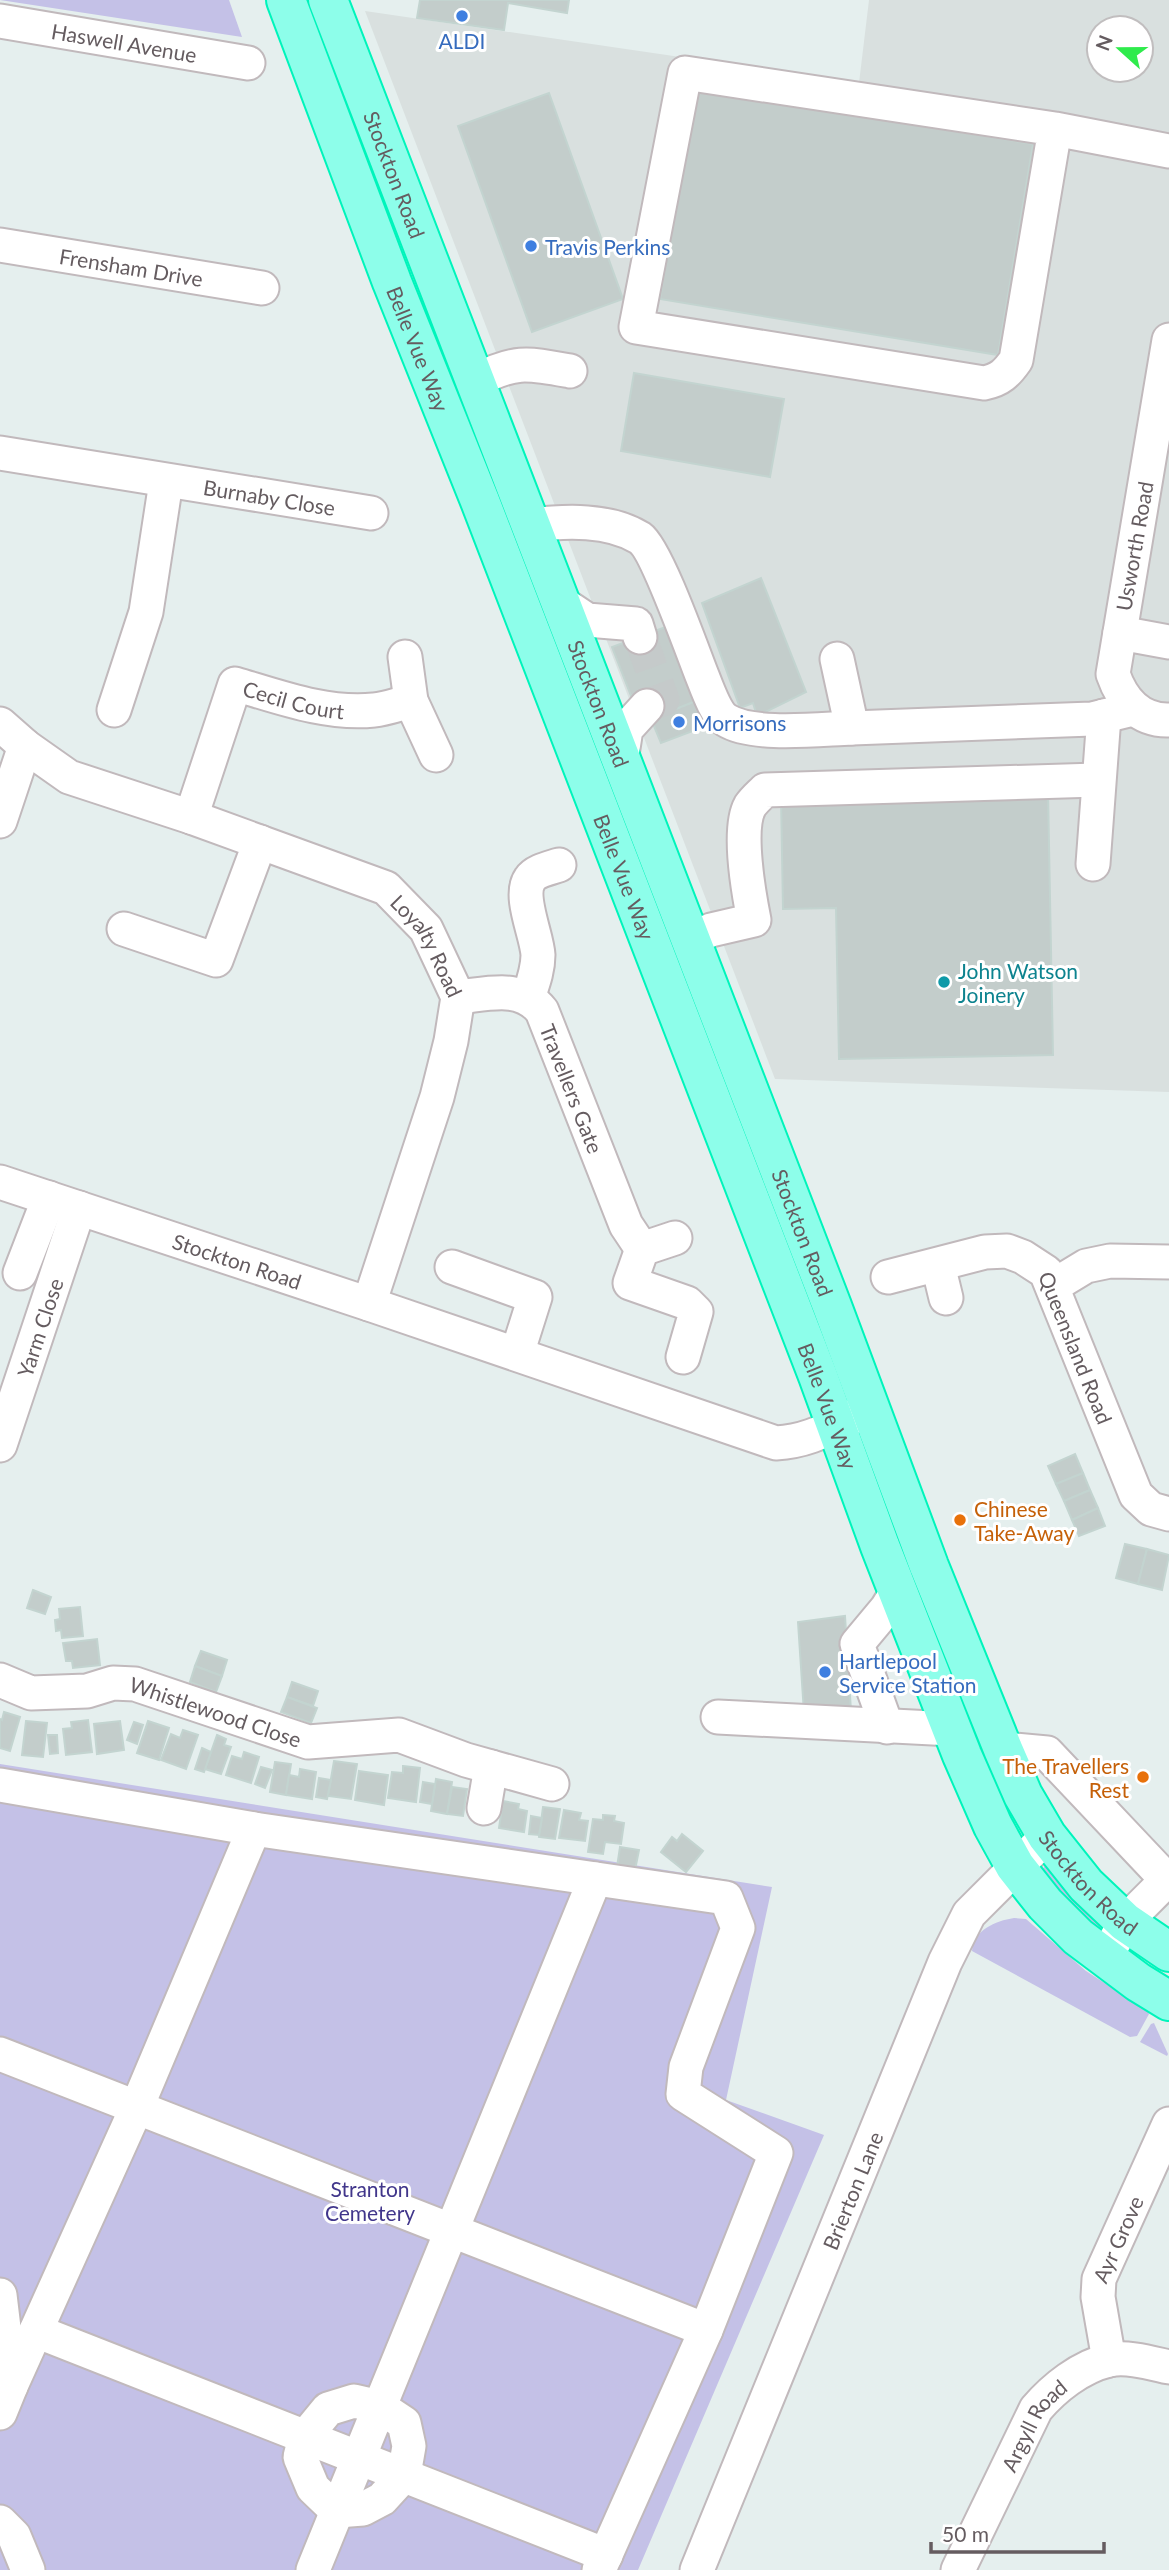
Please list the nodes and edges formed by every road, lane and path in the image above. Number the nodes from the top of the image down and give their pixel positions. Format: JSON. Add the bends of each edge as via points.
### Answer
{"nodes":[{"id":1,"x":286,"y":0,"type":"edge"},
{"id":2,"x":328,"y":0,"type":"edge"},
{"id":3,"x":0,"y":20,"type":"edge"},
{"id":4,"x":248,"y":63,"type":"dead end"},
{"id":5,"x":1055,"y":129,"type":"junction"},
{"id":6,"x":1169,"y":151,"type":"edge"},
{"id":7,"x":0,"y":245,"type":"edge"},
{"id":8,"x":262,"y":288,"type":"dead end"},
{"id":9,"x":1169,"y":340,"type":"edge"},
{"id":10,"x":570,"y":371,"type":"dead end"},
{"id":11,"x":475,"y":381,"type":"junction"},
{"id":12,"x":0,"y":453,"type":"edge"},
{"id":13,"x":166,"y":482,"type":"junction"},
{"id":14,"x":371,"y":513,"type":"dead end"},
{"id":15,"x":1154,"y":519,"type":"edge"},
{"id":16,"x":531,"y":525,"type":"junction"},
{"id":17,"x":671,"y":595,"type":"junction"},
{"id":18,"x":561,"y":602,"type":"junction"},
{"id":19,"x":1120,"y":633,"type":"junction"},
{"id":20,"x":1169,"y":642,"type":"edge"},
{"id":21,"x":405,"y":657,"type":"dead end"},
{"id":22,"x":837,"y":659,"type":"dead end"},
{"id":23,"x":411,"y":701,"type":"junction"},
{"id":24,"x":647,"y":706,"type":"tunnel mouth"},
{"id":25,"x":114,"y":710,"type":"dead end"},
{"id":26,"x":1118,"y":713,"type":"junction"},
{"id":27,"x":1169,"y":720,"type":"edge"},
{"id":28,"x":0,"y":724,"type":"edge"},
{"id":29,"x":852,"y":728,"type":"junction"},
{"id":30,"x":25,"y":746,"type":"junction"},
{"id":31,"x":436,"y":755,"type":"dead end"},
{"id":32,"x":621,"y":761,"type":"junction"},
{"id":33,"x":1097,"y":780,"type":"junction"},
{"id":34,"x":191,"y":817,"type":"junction"},
{"id":35,"x":0,"y":821,"type":"edge"},
{"id":36,"x":260,"y":842,"type":"junction"},
{"id":37,"x":1093,"y":864,"type":"dead end"},
{"id":38,"x":559,"y":865,"type":"dead end"},
{"id":39,"x":124,"y":929,"type":"dead end"},
{"id":40,"x":689,"y":939,"type":"junction"},
{"id":41,"x":458,"y":997,"type":"junction"},
{"id":42,"x":528,"y":998,"type":"junction"},
{"id":43,"x":0,"y":1182,"type":"edge"},
{"id":44,"x":64,"y":1203,"type":"junction"},
{"id":45,"x":675,"y":1237,"type":"dead end"},
{"id":46,"x":642,"y":1249,"type":"junction"},
{"id":47,"x":1169,"y":1262,"type":"edge"},
{"id":48,"x":938,"y":1265,"type":"junction"},
{"id":49,"x":452,"y":1267,"type":"dead end"},
{"id":50,"x":20,"y":1273,"type":"dead end"},
{"id":51,"x":888,"y":1277,"type":"dead end"},
{"id":52,"x":1054,"y":1286,"type":"junction"},
{"id":53,"x":946,"y":1298,"type":"dead end"},
{"id":54,"x":369,"y":1304,"type":"junction"},
{"id":55,"x":517,"y":1354,"type":"junction"},
{"id":56,"x":683,"y":1357,"type":"dead end"},
{"id":57,"x":871,"y":1409,"type":"junction"},
{"id":58,"x":836,"y":1425,"type":"junction"},
{"id":59,"x":0,"y":1445,"type":"edge"},
{"id":60,"x":1169,"y":1514,"type":"edge"},
{"id":61,"x":898,"y":1590,"type":"junction"},
{"id":62,"x":0,"y":1680,"type":"edge"},
{"id":63,"x":718,"y":1717,"type":"dead end"},
{"id":64,"x":887,"y":1727,"type":"junction"},
{"id":65,"x":957,"y":1742,"type":"junction"},
{"id":66,"x":1003,"y":1749,"type":"junction"},
{"id":67,"x":491,"y":1767,"type":"junction"},
{"id":68,"x":552,"y":1784,"type":"dead end"},
{"id":69,"x":0,"y":1785,"type":"edge"},
{"id":70,"x":484,"y":1808,"type":"dead end"},
{"id":71,"x":254,"y":1829,"type":"junction"},
{"id":72,"x":1047,"y":1836,"type":"junction"},
{"id":73,"x":1015,"y":1866,"type":"junction"},
{"id":74,"x":595,"y":1879,"type":"junction"},
{"id":75,"x":1168,"y":1879,"type":"edge"},
{"id":76,"x":1125,"y":1922,"type":"junction"},
{"id":77,"x":1169,"y":1952,"type":"edge"},
{"id":78,"x":1105,"y":1959,"type":"junction"},
{"id":79,"x":1169,"y":2001,"type":"edge"},
{"id":80,"x":0,"y":2054,"type":"edge"},
{"id":81,"x":136,"y":2109,"type":"junction"},
{"id":82,"x":1169,"y":2124,"type":"edge"},
{"id":83,"x":451,"y":2232,"type":"junction"},
{"id":84,"x":1,"y":2308,"type":"edge"},
{"id":85,"x":706,"y":2330,"type":"junction"},
{"id":86,"x":36,"y":2331,"type":"junction"},
{"id":87,"x":1109,"y":2360,"type":"junction"},
{"id":88,"x":1169,"y":2367,"type":"edge"},
{"id":89,"x":6,"y":2400,"type":"edge"},
{"id":90,"x":380,"y":2407,"type":"junction"},
{"id":91,"x":305,"y":2437,"type":"junction"},
{"id":92,"x":359,"y":2458,"type":"junction"},
{"id":93,"x":404,"y":2475,"type":"junction"},
{"id":94,"x":337,"y":2511,"type":"junction"},
{"id":95,"x":0,"y":2522,"type":"edge"},
{"id":96,"x":602,"y":2563,"type":"edge"},
{"id":97,"x":28,"y":2570,"type":"edge"},
{"id":98,"x":313,"y":2570,"type":"edge"},
{"id":99,"x":697,"y":2570,"type":"edge"},
{"id":100,"x":958,"y":2570,"type":"edge"}],
"edges":[{"from":1,"to":58,"type":"highway","name":"Belle Vue Way"},
{"from":2,"to":11,"type":"highway","name":"Stockton Road"},
{"from":3,"to":4,"type":"street","name":"Haswell Avenue"},
{"from":5,"to":5,"type":"street","via":[[1016,360],[997,381],[984,383],[636,327],[685,73]]},
{"from":5,"to":6,"type":"street"},
{"from":7,"to":8,"type":"street","name":"Frensham Drive"},
{"from":9,"to":15,"type":"street","name":"Usworth Road"},
{"from":10,"to":11,"type":"street","via":[[512,365]]},
{"from":11,"to":16,"type":"highway","name":"Stockton Road"},
{"from":12,"to":13,"type":"street","name":"Burnaby Close"},
{"from":13,"to":14,"type":"street","name":"Burnaby Close"},
{"from":13,"to":25,"type":"street","via":[[146,612],[117,656]]},
{"from":15,"to":19,"type":"street","name":"Usworth Road"},
{"from":16,"to":17,"type":"street","via":[[606,524],[642,539]]},
{"from":16,"to":18,"type":"highway","name":"Stockton Road"},
{"from":17,"to":18,"type":"street","via":[[638,630],[587,620]]},
{"from":17,"to":29,"type":"street","via":[[723,719],[746,729]]},
{"from":18,"to":32,"type":"highway","name":"Stockton Road"},
{"from":19,"to":20,"type":"street"},
{"from":19,"to":26,"type":"street","name":"Usworth Road","via":[[1113,674],[1120,694]]},
{"from":21,"to":23,"type":"street"},
{"from":22,"to":29,"type":"street"},
{"from":23,"to":31,"type":"street"},
{"from":23,"to":34,"type":"street","name":"Cecil Court","via":[[374,710],[332,709],[235,684]]},
{"from":24,"to":32,"type":"street","via":[[625,729]]},
{"from":26,"to":27,"type":"street"},
{"from":26,"to":29,"type":"street","via":[[1092,719]]},
{"from":26,"to":33,"type":"street"},
{"from":28,"to":30,"type":"street","name":"Loyalty Road"},
{"from":30,"to":34,"type":"street","name":"Loyalty Road","via":[[69,777]]},
{"from":30,"to":35,"type":"street"},
{"from":32,"to":40,"type":"highway","name":"Stockton Road"},
{"from":33,"to":37,"type":"street"},
{"from":33,"to":40,"type":"street","via":[[765,790],[749,807],[745,827],[754,920]]},
{"from":34,"to":36,"type":"street","name":"Loyalty Road"},
{"from":36,"to":39,"type":"street","via":[[216,960]]},
{"from":36,"to":41,"type":"street","name":"Loyalty Road","via":[[386,888],[426,929]]},
{"from":38,"to":42,"type":"street","via":[[527,882],[538,954]]},
{"from":40,"to":57,"type":"highway","name":"Stockton Road"},
{"from":41,"to":42,"type":"street","via":[[507,993]]},
{"from":41,"to":54,"type":"street","name":"Loyalty Road","via":[[437,1097]]},
{"from":42,"to":46,"type":"street","name":"Travellers Gate","via":[[542,1011],[626,1225]]},
{"from":43,"to":44,"type":"street","name":"Stockton Road"},
{"from":44,"to":50,"type":"street"},
{"from":44,"to":54,"type":"street","name":"Stockton Road"},
{"from":44,"to":59,"type":"street","name":"Yarm Close"},
{"from":45,"to":46,"type":"street"},
{"from":46,"to":56,"type":"street","via":[[629,1283],[687,1303],[696,1312]]},
{"from":47,"to":52,"type":"street","via":[[1110,1261],[1086,1266]]},
{"from":48,"to":51,"type":"street","name":"Queensland Road"},
{"from":48,"to":52,"type":"street","name":"Queensland Road","via":[[1007,1251],[1046,1272]]},
{"from":48,"to":53,"type":"street"},
{"from":49,"to":55,"type":"street","via":[[547,1301]]},
{"from":52,"to":60,"type":"street","name":"Queensland Road","via":[[1136,1495],[1151,1509]]},
{"from":54,"to":55,"type":"street","name":"Stockton Road"},
{"from":55,"to":58,"type":"street","name":"Stockton Road","via":[[776,1443],[798,1442]]},
{"from":57,"to":58,"type":"street","name":"Stockton Road"},
{"from":57,"to":66,"type":"highway","name":"Stockton Road"},
{"from":58,"to":61,"type":"highway","name":"Belle Vue Way"},
{"from":61,"to":64,"type":"street","via":[[857,1644]]},
{"from":61,"to":65,"type":"highway","name":"Belle Vue Way"},
{"from":62,"to":67,"type":"street","name":"Whistlewood Close","via":[[31,1693],[135,1684],[308,1742],[399,1735]]},
{"from":63,"to":64,"type":"street"},
{"from":64,"to":65,"type":"street"},
{"from":65,"to":73,"type":"highway"},
{"from":66,"to":72,"type":"highway","name":"Stockton Road"},
{"from":66,"to":75,"type":"street","via":[[1047,1753]]},
{"from":67,"to":68,"type":"street","name":"Whistlewood Close"},
{"from":67,"to":70,"type":"street"},
{"from":69,"to":71,"type":"street"},
{"from":71,"to":74,"type":"street"},
{"from":71,"to":81,"type":"street"},
{"from":72,"to":73,"type":"street","name":"Brierton Lane"},
{"from":72,"to":76,"type":"highway","name":"Stockton Road","via":[[1086,1885]]},
{"from":73,"to":78,"type":"highway","via":[[1045,1904]]},
{"from":73,"to":99,"type":"street","name":"Brierton Lane","via":[[969,1914],[945,1962]]},
{"from":74,"to":83,"type":"street"},
{"from":74,"to":85,"type":"street","via":[[726,1898],[738,1928],[686,2067],[683,2094],[776,2153]]},
{"from":75,"to":76,"type":"street"},
{"from":76,"to":77,"type":"highway","name":"Stockton Road"},
{"from":76,"to":78,"type":"street"},
{"from":78,"to":79,"type":"highway"},
{"from":80,"to":81,"type":"street"},
{"from":81,"to":83,"type":"street"},
{"from":81,"to":86,"type":"street"},
{"from":82,"to":87,"type":"street","name":"Ayr Grove","via":[[1099,2279]]},
{"from":83,"to":85,"type":"street"},
{"from":83,"to":90,"type":"street"},
{"from":84,"to":89,"type":"street"},
{"from":85,"to":96,"type":"street"},
{"from":86,"to":89,"type":"street"},
{"from":86,"to":91,"type":"street"},
{"from":87,"to":88,"type":"street","name":"Argyll Road"},
{"from":87,"to":100,"type":"street","name":"Argyll Road","via":[[1069,2379],[1036,2409]]},
{"from":90,"to":91,"type":"street","via":[[354,2401],[328,2409]]},
{"from":90,"to":92,"type":"street"},
{"from":90,"to":93,"type":"street","via":[[404,2423],[409,2446]]},
{"from":91,"to":92,"type":"street"},
{"from":91,"to":94,"type":"street","via":[[300,2457],[313,2488]]},
{"from":92,"to":93,"type":"street"},
{"from":92,"to":94,"type":"street"},
{"from":93,"to":94,"type":"street","via":[[382,2500],[363,2509]]},
{"from":93,"to":96,"type":"street"},
{"from":94,"to":98,"type":"street"},
{"from":95,"to":97,"type":"street","via":[[14,2536]]}]}
